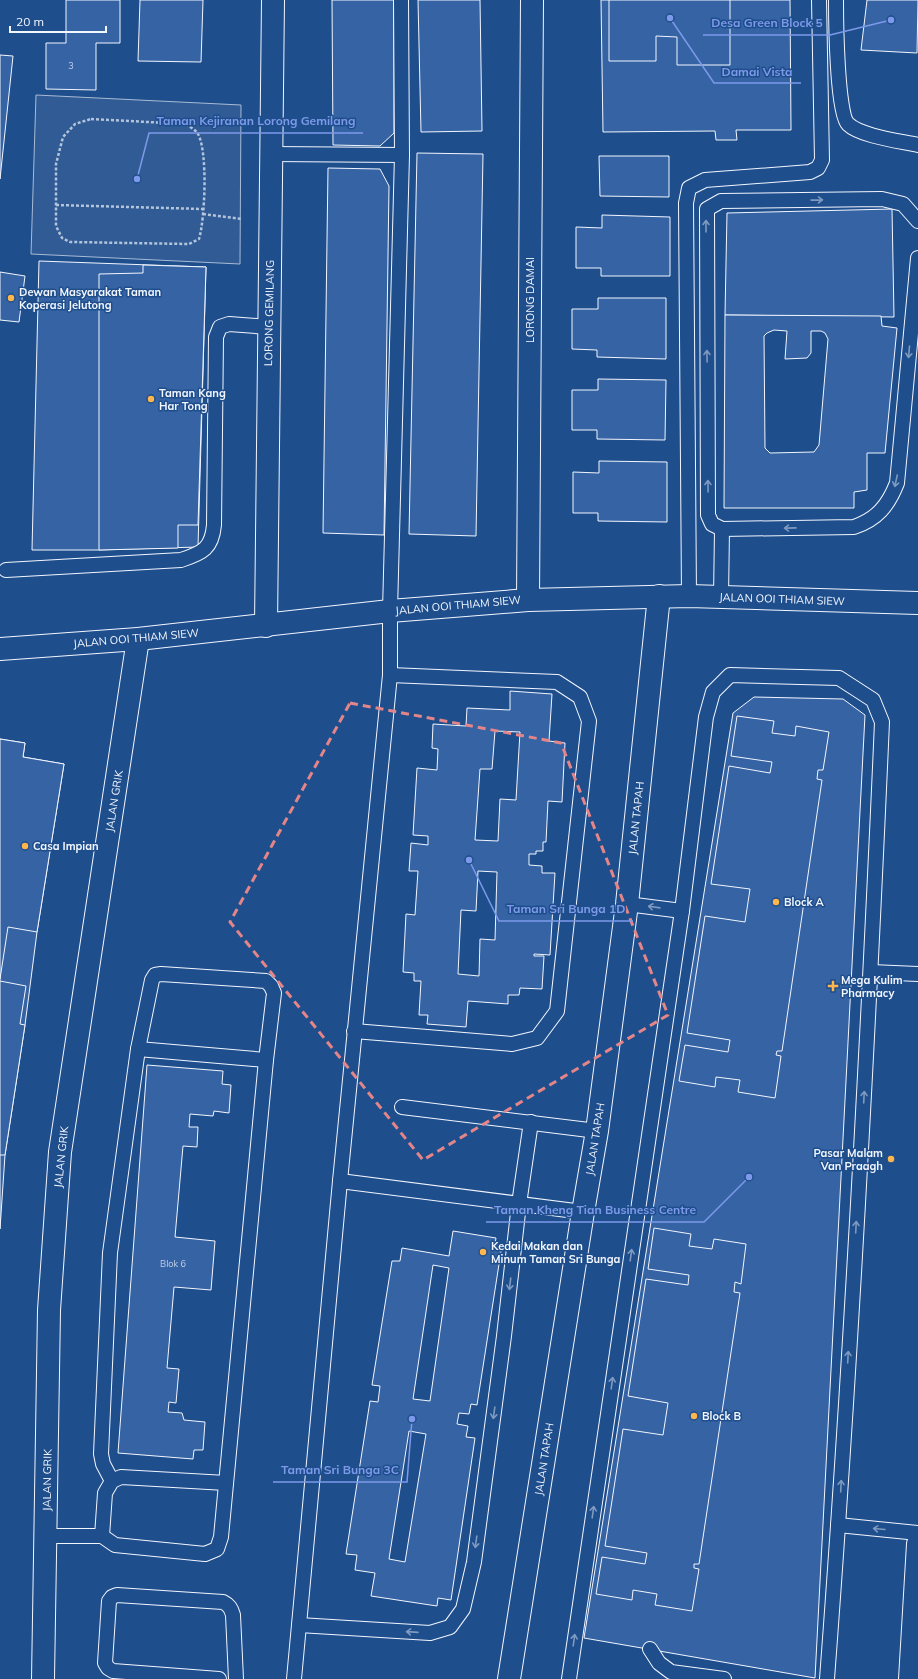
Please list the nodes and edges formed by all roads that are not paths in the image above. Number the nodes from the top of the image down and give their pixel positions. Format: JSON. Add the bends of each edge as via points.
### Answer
{"nodes":[{"id":1,"x":273,"y":0,"type":"edge"},
{"id":2,"x":402,"y":0,"type":"edge"},
{"id":3,"x":532,"y":0,"type":"edge"},
{"id":4,"x":819,"y":0,"type":"edge"},
{"id":5,"x":836,"y":0,"type":"edge"},
{"id":6,"x":918,"y":145,"type":"edge"},
{"id":7,"x":271,"y":154,"type":"junction"},
{"id":8,"x":402,"y":155,"type":"junction"},
{"id":9,"x":918,"y":222,"type":"edge"},
{"id":10,"x":918,"y":258,"type":"edge"},
{"id":11,"x":269,"y":327,"type":"junction"},
{"id":12,"x":722,"y":529,"type":"junction"},
{"id":13,"x":6,"y":570,"type":"dead end"},
{"id":14,"x":659,"y":596,"type":"junction"},
{"id":15,"x":689,"y":596,"type":"junction"},
{"id":16,"x":721,"y":598,"type":"junction"},
{"id":17,"x":528,"y":600,"type":"junction"},
{"id":18,"x":918,"y":603,"type":"edge"},
{"id":19,"x":390,"y":611,"type":"junction"},
{"id":20,"x":266,"y":626,"type":"junction"},
{"id":21,"x":138,"y":640,"type":"junction"},
{"id":22,"x":0,"y":649,"type":"edge"},
{"id":23,"x":390,"y":675,"type":"junction"},
{"id":24,"x":627,"y":904,"type":"junction"},
{"id":25,"x":682,"y":911,"type":"junction"},
{"id":26,"x":871,"y":972,"type":"junction"},
{"id":27,"x":918,"y":974,"type":"edge"},
{"id":28,"x":354,"y":1031,"type":"junction"},
{"id":29,"x":138,"y":1049,"type":"junction"},
{"id":30,"x":266,"y":1060,"type":"junction"},
{"id":31,"x":402,"y":1107,"type":"dead end"},
{"id":32,"x":531,"y":1122,"type":"junction"},
{"id":33,"x":597,"y":1131,"type":"junction"},
{"id":34,"x":340,"y":1182,"type":"junction"},
{"id":35,"x":519,"y":1204,"type":"junction"},
{"id":36,"x":583,"y":1212,"type":"junction"},
{"id":37,"x":112,"y":1481,"type":"junction"},
{"id":38,"x":226,"y":1483,"type":"junction"},
{"id":39,"x":838,"y":1525,"type":"junction"},
{"id":40,"x":918,"y":1532,"type":"edge"},
{"id":41,"x":46,"y":1536,"type":"junction"},
{"id":42,"x":102,"y":1536,"type":"junction"},
{"id":43,"x":918,"y":1544,"type":"edge"},
{"id":44,"x":916,"y":1617,"type":"edge"},
{"id":45,"x":299,"y":1625,"type":"junction"},
{"id":46,"x":650,"y":1649,"type":"dead end"},
{"id":47,"x":43,"y":1679,"type":"edge"},
{"id":48,"x":219,"y":1679,"type":"edge"},
{"id":49,"x":236,"y":1679,"type":"edge"},
{"id":50,"x":294,"y":1679,"type":"edge"},
{"id":51,"x":509,"y":1679,"type":"edge"},
{"id":52,"x":569,"y":1679,"type":"edge"},
{"id":53,"x":724,"y":1679,"type":"edge"},
{"id":54,"x":827,"y":1679,"type":"edge"},
{"id":55,"x":910,"y":1679,"type":"edge"}],
"edges":[{"from":1,"to":7,"type":"street","name":"LORONG GEMILANG"},
{"from":2,"to":8,"type":"lane"},
{"from":3,"to":17,"type":"street","name":"LORONG DAMAI"},
{"from":4,"to":15,"type":"lane","via":[[822,160],[818,168],[810,172],[705,180],[690,188],[686,203]]},
{"from":5,"to":6,"type":"lane","via":[[841,106],[846,123],[857,131]]},
{"from":7,"to":8,"type":"lane"},
{"from":7,"to":11,"type":"street","name":"LORONG GEMILANG"},
{"from":8,"to":19,"type":"lane"},
{"from":12,"to":9,"type":"lane","one_way":true,"via":[[712,524],[708,515],[707,208],[721,201],[882,199],[903,204]]},
{"from":10,"to":12,"type":"lane","one_way":true,"via":[[897,483],[891,498],[868,522],[854,527]]},
{"from":11,"to":13,"type":"lane","via":[[229,324],[220,327],[216,337],[214,525],[213,536],[207,548],[181,560]]},
{"from":11,"to":20,"type":"street","name":"LORONG GEMILANG"},
{"from":12,"to":16,"type":"lane"},
{"from":14,"to":15,"type":"street","name":"JALAN OOI THIAM SIEW"},
{"from":14,"to":17,"type":"street","name":"JALAN OOI THIAM SIEW"},
{"from":14,"to":24,"type":"street","name":"JALAN TAPAH"},
{"from":15,"to":16,"type":"street","name":"JALAN OOI THIAM SIEW"},
{"from":16,"to":18,"type":"street","name":"JALAN OOI THIAM SIEW"},
{"from":17,"to":19,"type":"street","name":"JALAN OOI THIAM SIEW"},
{"from":19,"to":20,"type":"street","name":"JALAN OOI THIAM SIEW"},
{"from":19,"to":23,"type":"lane"},
{"from":20,"to":21,"type":"street","name":"JALAN OOI THIAM SIEW"},
{"from":21,"to":22,"type":"street","name":"JALAN OOI THIAM SIEW"},
{"from":21,"to":41,"type":"street","name":"JALAN GRIK","via":[[60,1152],[49,1310]]},
{"from":23,"to":28,"type":"lane"},
{"from":23,"to":28,"type":"lane","via":[[557,682],[580,697],[589,721],[557,1011],[541,1033],[537,1038],[512,1044]]},
{"from":25,"to":24,"type":"lane","one_way":true},
{"from":24,"to":33,"type":"street","name":"JALAN TAPAH"},
{"from":25,"to":26,"type":"lane","via":[[706,717],[713,692],[730,676],[839,678],[873,700],[882,722]]},
{"from":52,"to":25,"type":"lane","one_way":true},
{"from":26,"to":27,"type":"lane"},
{"from":39,"to":26,"type":"lane","one_way":true},
{"from":28,"to":34,"type":"lane"},
{"from":29,"to":30,"type":"lane"},
{"from":29,"to":30,"type":"lane","via":[[152,980],[156,975],[266,982],[272,986],[274,993]]},
{"from":29,"to":37,"type":"lane","via":[[110,1253],[101,1454],[102,1464]]},
{"from":30,"to":38,"type":"lane"},
{"from":31,"to":32,"type":"lane"},
{"from":32,"to":33,"type":"lane"},
{"from":32,"to":35,"type":"lane"},
{"from":33,"to":36,"type":"street","name":"JALAN TAPAH"},
{"from":34,"to":35,"type":"lane"},
{"from":34,"to":45,"type":"lane"},
{"from":35,"to":36,"type":"lane"},
{"from":35,"to":45,"type":"lane","one_way":true,"via":[[475,1554],[464,1609],[450,1627],[430,1633]]},
{"from":36,"to":51,"type":"street","name":"JALAN TAPAH"},
{"from":37,"to":38,"type":"lane","via":[[122,1477]]},
{"from":37,"to":42,"type":"lane","via":[[105,1492]]},
{"from":38,"to":42,"type":"lane","via":[[221,1537],[217,1549],[205,1554],[115,1545]]},
{"from":40,"to":39,"type":"lane","one_way":true},
{"from":39,"to":54,"type":"lane"},
{"from":41,"to":42,"type":"lane"},
{"from":41,"to":47,"type":"street","name":"JALAN GRIK"},
{"from":43,"to":44,"type":"street"},
{"from":44,"to":55,"type":"street"},
{"from":45,"to":50,"type":"lane"},
{"from":46,"to":53,"type":"lane","via":[[659,1664],[671,1672]]},
{"from":48,"to":49,"type":"lane","via":[[113,1671],[108,1668],[106,1663],[109,1601],[117,1595],[223,1602],[228,1605],[232,1608],[233,1615]]}]}
